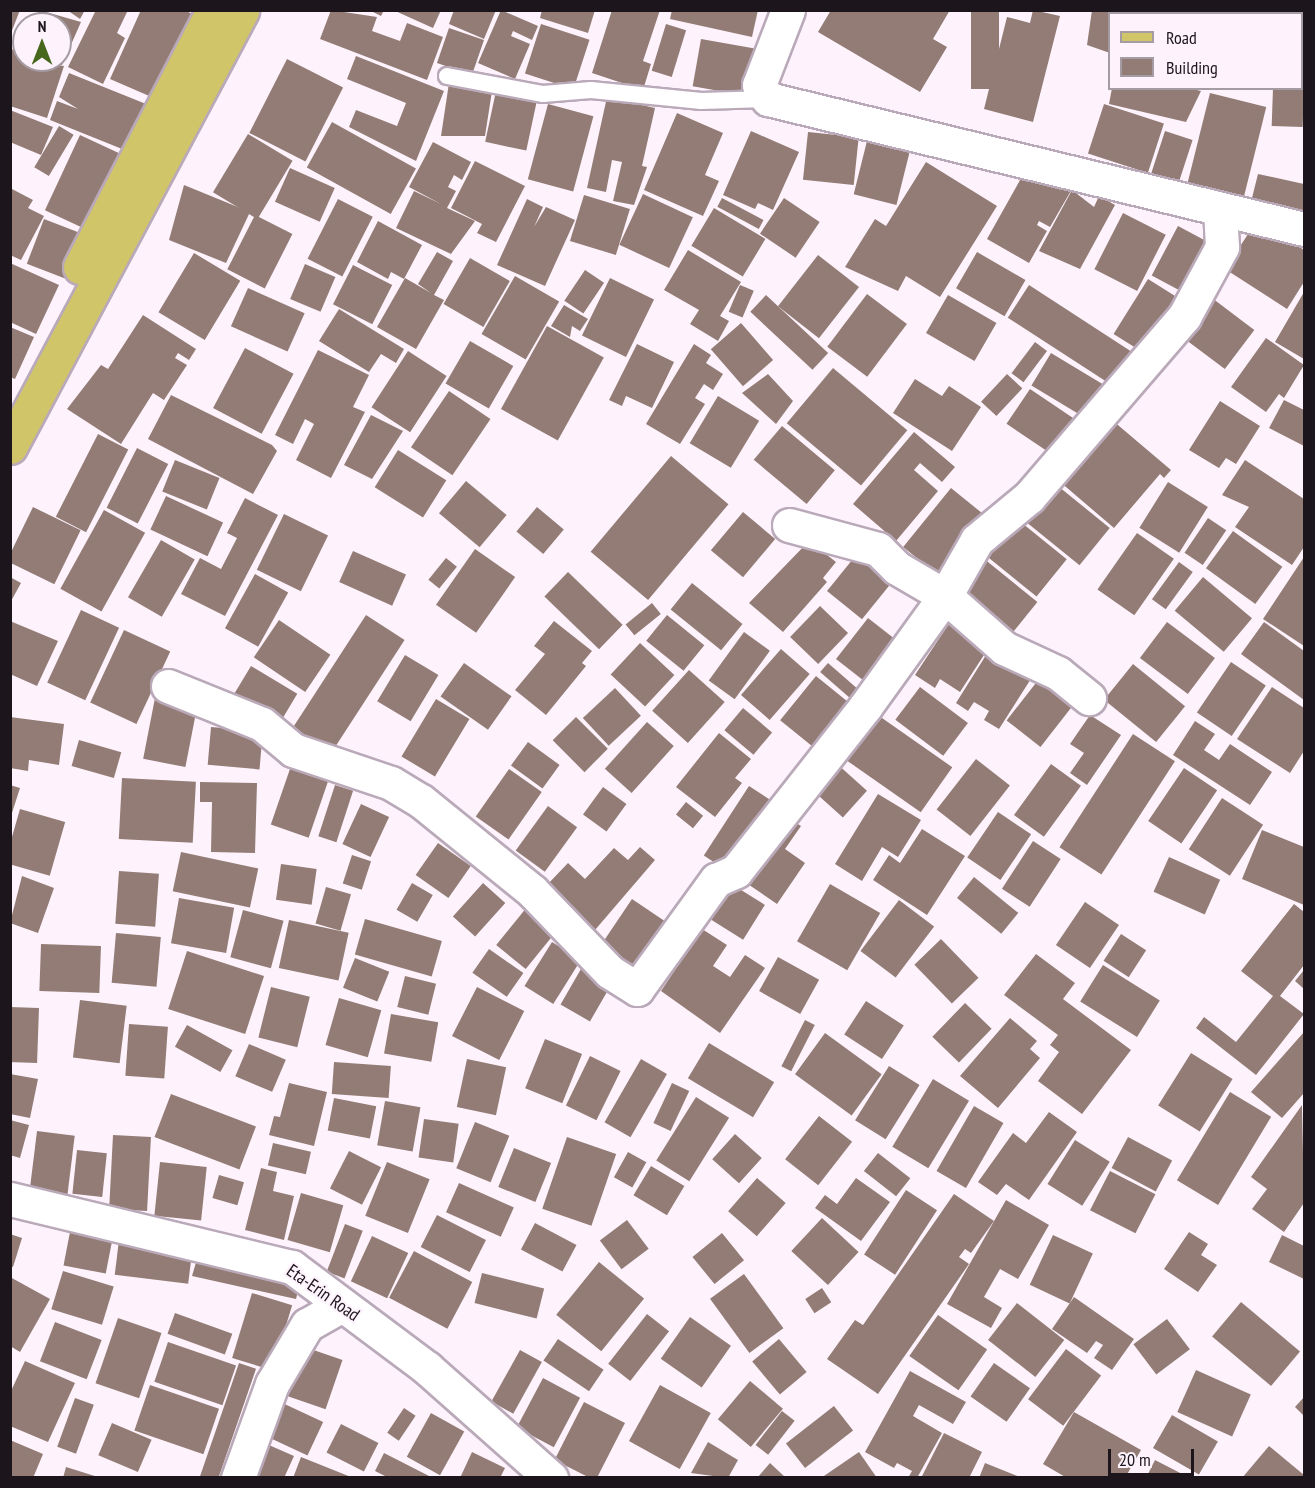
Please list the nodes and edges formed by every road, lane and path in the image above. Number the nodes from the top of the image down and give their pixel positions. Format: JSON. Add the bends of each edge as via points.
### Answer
{"nodes":[{"id":1,"x":213,"y":10,"type":"edge"},
{"id":2,"x":242,"y":10,"type":"edge"},
{"id":3,"x":788,"y":10,"type":"edge"},
{"id":4,"x":447,"y":76,"type":"dead end"},
{"id":5,"x":768,"y":99,"type":"junction"},
{"id":6,"x":1220,"y":210,"type":"junction"},
{"id":7,"x":1305,"y":229,"type":"edge"},
{"id":8,"x":10,"y":400,"type":"edge"},
{"id":9,"x":10,"y":447,"type":"edge"},
{"id":10,"x":789,"y":525,"type":"dead end"},
{"id":11,"x":945,"y":596,"type":"junction"},
{"id":12,"x":168,"y":686,"type":"dead end"},
{"id":13,"x":1089,"y":698,"type":"dead end"},
{"id":14,"x":10,"y":1198,"type":"edge"},
{"id":15,"x":342,"y":1305,"type":"junction"},
{"id":16,"x":238,"y":1478,"type":"edge"},
{"id":17,"x":551,"y":1478,"type":"edge"}],
"edges":[{"from":1,"to":8,"type":"main road"},
{"from":2,"to":9,"type":"main road"},
{"from":3,"to":5,"type":"street","via":[[759,85]]},
{"from":4,"to":5,"type":"lane","via":[[543,94],[591,90],[701,101]]},
{"from":5,"to":6,"type":"street","via":[[1151,188]]},
{"from":6,"to":7,"type":"street"},
{"from":6,"to":11,"type":"street","via":[[1222,247],[1184,317],[1029,497],[977,540]]},
{"from":10,"to":11,"type":"street","via":[[856,540]]},
{"from":11,"to":12,"type":"street","via":[[736,871],[716,880],[637,989],[610,972],[532,891],[421,801],[391,783],[293,750],[262,724]]},
{"from":11,"to":13,"type":"street","via":[[1004,648],[1058,673]]},
{"from":14,"to":15,"type":"street","name":"Eta-Erin Road","via":[[292,1267]]},
{"from":15,"to":16,"type":"street","via":[[307,1325],[272,1384]]},
{"from":15,"to":17,"type":"street","name":"Eta-Erin Road","via":[[427,1368]]}]}
